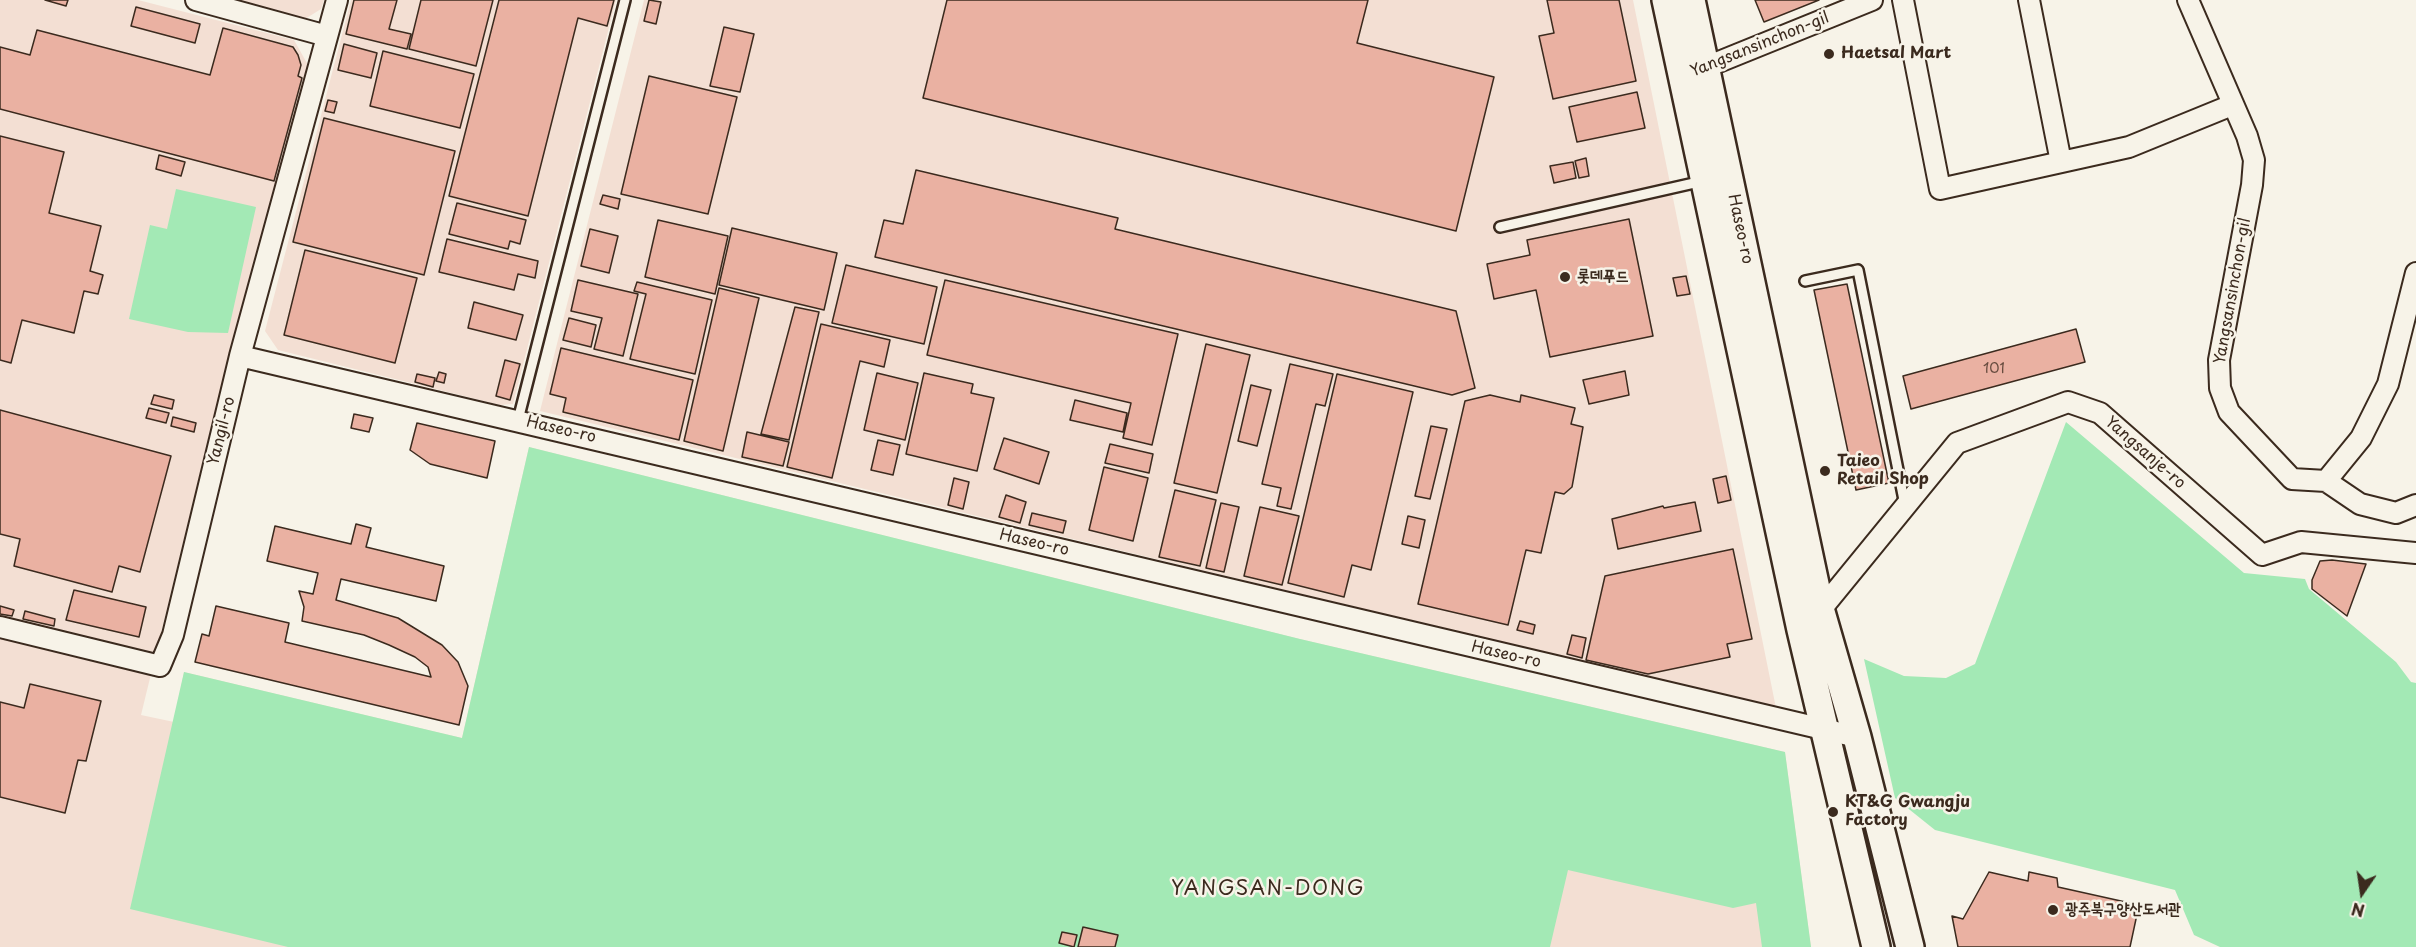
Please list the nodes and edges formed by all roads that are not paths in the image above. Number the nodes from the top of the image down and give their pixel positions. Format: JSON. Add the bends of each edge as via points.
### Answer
{"nodes":[{"id":1,"x":196,"y":0,"type":"edge"},
{"id":2,"x":337,"y":0,"type":"edge"},
{"id":3,"x":625,"y":0,"type":"edge"},
{"id":4,"x":1666,"y":0,"type":"edge"},
{"id":5,"x":1691,"y":0,"type":"edge"},
{"id":6,"x":1872,"y":0,"type":"edge"},
{"id":7,"x":1903,"y":0,"type":"edge"},
{"id":8,"x":2029,"y":0,"type":"edge"},
{"id":9,"x":2188,"y":0,"type":"edge"},
{"id":10,"x":327,"y":36,"type":"junction"},
{"id":11,"x":1707,"y":67,"type":"junction"},
{"id":12,"x":1681,"y":77,"type":"junction"},
{"id":13,"x":2232,"y":105,"type":"junction"},
{"id":14,"x":2061,"y":162,"type":"junction"},
{"id":15,"x":1716,"y":179,"type":"junction"},
{"id":16,"x":1500,"y":227,"type":"dead end"},
{"id":17,"x":2416,"y":273,"type":"edge"},
{"id":18,"x":1805,"y":281,"type":"dead end"},
{"id":19,"x":240,"y":356,"type":"junction"},
{"id":20,"x":518,"y":420,"type":"junction"},
{"id":21,"x":2326,"y":481,"type":"junction"},
{"id":22,"x":2416,"y":505,"type":"edge"},
{"id":23,"x":1905,"y":507,"type":"junction"},
{"id":24,"x":2416,"y":553,"type":"edge"},
{"id":25,"x":1821,"y":612,"type":"junction"},
{"id":26,"x":0,"y":627,"type":"edge"},
{"id":27,"x":1801,"y":630,"type":"junction"},
{"id":28,"x":1827,"y":731,"type":"junction"},
{"id":29,"x":1857,"y":737,"type":"junction"},
{"id":30,"x":1876,"y":947,"type":"edge"},
{"id":31,"x":1910,"y":947,"type":"edge"}],
"edges":[{"from":1,"to":10,"type":"street"},
{"from":2,"to":10,"type":"street","name":"Yangil-ro"},
{"from":3,"to":20,"type":"lane"},
{"from":4,"to":12,"type":"main road","name":"Haseo-ro"},
{"from":5,"to":11,"type":"main road","name":"Haseo-ro"},
{"from":6,"to":11,"type":"street","name":"Yangsansinchon-gil"},
{"from":7,"to":14,"type":"street","via":[[1940,189]]},
{"from":8,"to":14,"type":"street"},
{"from":9,"to":13,"type":"street","name":"Yangsansinchon-gil"},
{"from":10,"to":19,"type":"street","name":"Yangil-ro"},
{"from":11,"to":12,"type":"street","name":"Yangsansinchon-gil"},
{"from":11,"to":15,"type":"main road","name":"Haseo-ro"},
{"from":12,"to":15,"type":"main road","name":"Haseo-ro"},
{"from":13,"to":14,"type":"street","via":[[2129,147]]},
{"from":13,"to":21,"type":"street","name":"Yangsansinchon-gil","via":[[2254,160],[2219,360],[2220,388],[2229,412],[2292,479]]},
{"from":15,"to":16,"type":"lane"},
{"from":15,"to":25,"type":"main road","name":"Haseo-ro"},
{"from":15,"to":27,"type":"main road","name":"Haseo-ro"},
{"from":17,"to":21,"type":"street","via":[[2388,384],[2361,438]]},
{"from":18,"to":23,"type":"lane","via":[[1858,270]]},
{"from":19,"to":20,"type":"street","name":"Haseo-ro"},
{"from":19,"to":26,"type":"street","name":"Yangil-ro","via":[[173,635],[160,666]]},
{"from":20,"to":28,"type":"street","name":"Haseo-ro"},
{"from":21,"to":22,"type":"street","via":[[2360,504],[2396,513]]},
{"from":23,"to":24,"type":"street","name":"Yangsanje-ro","via":[[1957,443],[2068,402],[2100,413],[2262,555],[2301,542]]},
{"from":23,"to":25,"type":"street","name":"Yangsanje-ro"},
{"from":25,"to":27,"type":"street","name":"Yangsanje-ro"},
{"from":25,"to":29,"type":"main road","name":"Haseo-ro"},
{"from":27,"to":28,"type":"main road","name":"Haseo-ro"},
{"from":28,"to":29,"type":"street","name":"Haseo-ro"},
{"from":28,"to":30,"type":"main road","name":"Haseo-ro"},
{"from":29,"to":31,"type":"main road","name":"Haseo-ro"}]}
